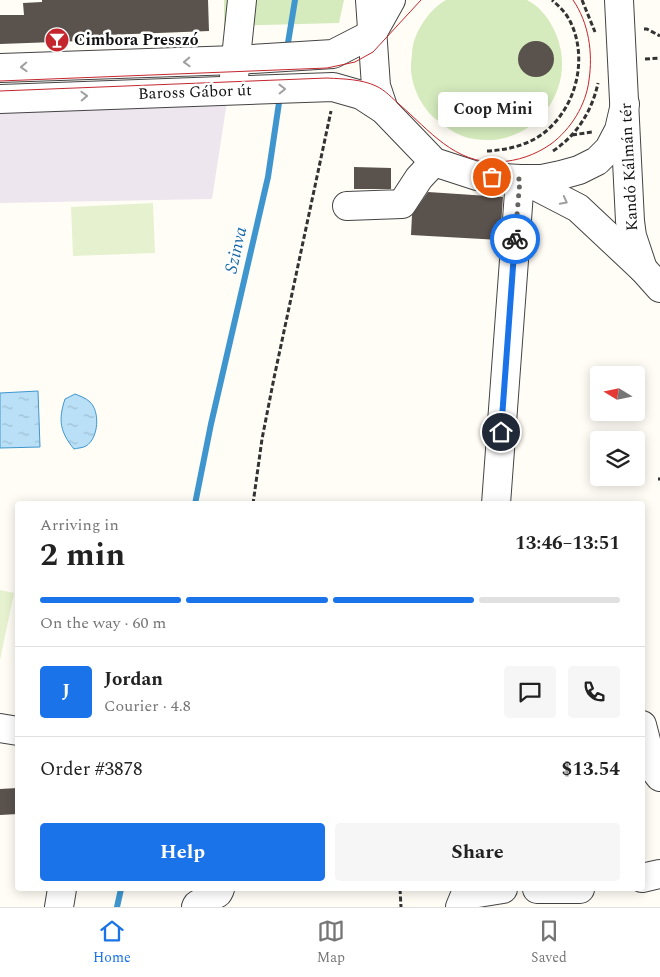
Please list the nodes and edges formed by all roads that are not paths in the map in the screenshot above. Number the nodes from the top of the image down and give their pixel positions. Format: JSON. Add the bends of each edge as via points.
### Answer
{"nodes":[{"id":1,"x":242,"y":0,"type":"edge"},
{"id":2,"x":370,"y":0,"type":"edge"},
{"id":3,"x":391,"y":0,"type":"edge"},
{"id":4,"x":619,"y":0,"type":"edge"},
{"id":5,"x":372,"y":34,"type":"junction"},
{"id":6,"x":236,"y":60,"type":"junction"},
{"id":7,"x":0,"y":68,"type":"edge"},
{"id":8,"x":233,"y":90,"type":"junction"},
{"id":9,"x":0,"y":99,"type":"edge"},
{"id":10,"x":625,"y":104,"type":"junction"},
{"id":11,"x":384,"y":110,"type":"junction"},
{"id":12,"x":434,"y":162,"type":"junction"},
{"id":13,"x":520,"y":179,"type":"junction"},
{"id":14,"x":348,"y":206,"type":"dead end"},
{"id":15,"x":652,"y":279,"type":"edge"},
{"id":16,"x":496,"y":501,"type":"edge"},
{"id":17,"x":0,"y":728,"type":"edge"},
{"id":18,"x":15,"y":730,"type":"edge"},
{"id":19,"x":645,"y":737,"type":"edge"},
{"id":20,"x":660,"y":776,"type":"edge"},
{"id":21,"x":660,"y":874,"type":"edge"},
{"id":22,"x":645,"y":877,"type":"edge"},
{"id":23,"x":62,"y":891,"type":"edge"},
{"id":24,"x":219,"y":891,"type":"edge"},
{"id":25,"x":496,"y":891,"type":"edge"},
{"id":26,"x":556,"y":891,"type":"edge"},
{"id":27,"x":462,"y":901,"type":"edge"},
{"id":28,"x":59,"y":907,"type":"edge"},
{"id":29,"x":196,"y":907,"type":"edge"},
{"id":30,"x":527,"y":907,"type":"edge"}],
"edges":[{"from":1,"to":6,"type":"street"},
{"from":2,"to":5,"type":"street"},
{"from":3,"to":5,"type":"street"},
{"from":4,"to":10,"type":"street","name":"Kandó Kálmán tér"},
{"from":5,"to":6,"type":"street","name":"Baross Gábor út","via":[[333,54]]},
{"from":5,"to":11,"type":"street","via":[[376,86]]},
{"from":6,"to":7,"type":"street","name":"Baross Gábor út","one_way":true},
{"from":6,"to":8,"type":"street"},
{"from":9,"to":8,"type":"street","name":"Baross Gábor út","one_way":true},
{"from":8,"to":11,"type":"street","name":"Baross Gábor út","one_way":true,"via":[[333,88],[361,95]]},
{"from":10,"to":13,"type":"street","via":[[620,130],[609,149],[597,160],[580,170],[561,175]]},
{"from":10,"to":15,"type":"street","name":"Kandó Kálmán tér","via":[[632,236]]},
{"from":11,"to":12,"type":"street"},
{"from":12,"to":13,"type":"street","via":[[477,176]]},
{"from":12,"to":14,"type":"street","via":[[402,204]]},
{"from":13,"to":15,"type":"street","name":"Kandó Kálmán tér","one_way":true,"via":[[578,208]]},
{"from":13,"to":16,"type":"street"},
{"from":17,"to":18,"type":"street"},
{"from":19,"to":20,"type":"street","via":[[653,768]]},
{"from":21,"to":22,"type":"street"},
{"from":23,"to":28,"type":"street"},
{"from":24,"to":29,"type":"street"},
{"from":25,"to":27,"type":"street"},
{"from":26,"to":30,"type":"street"}]}
